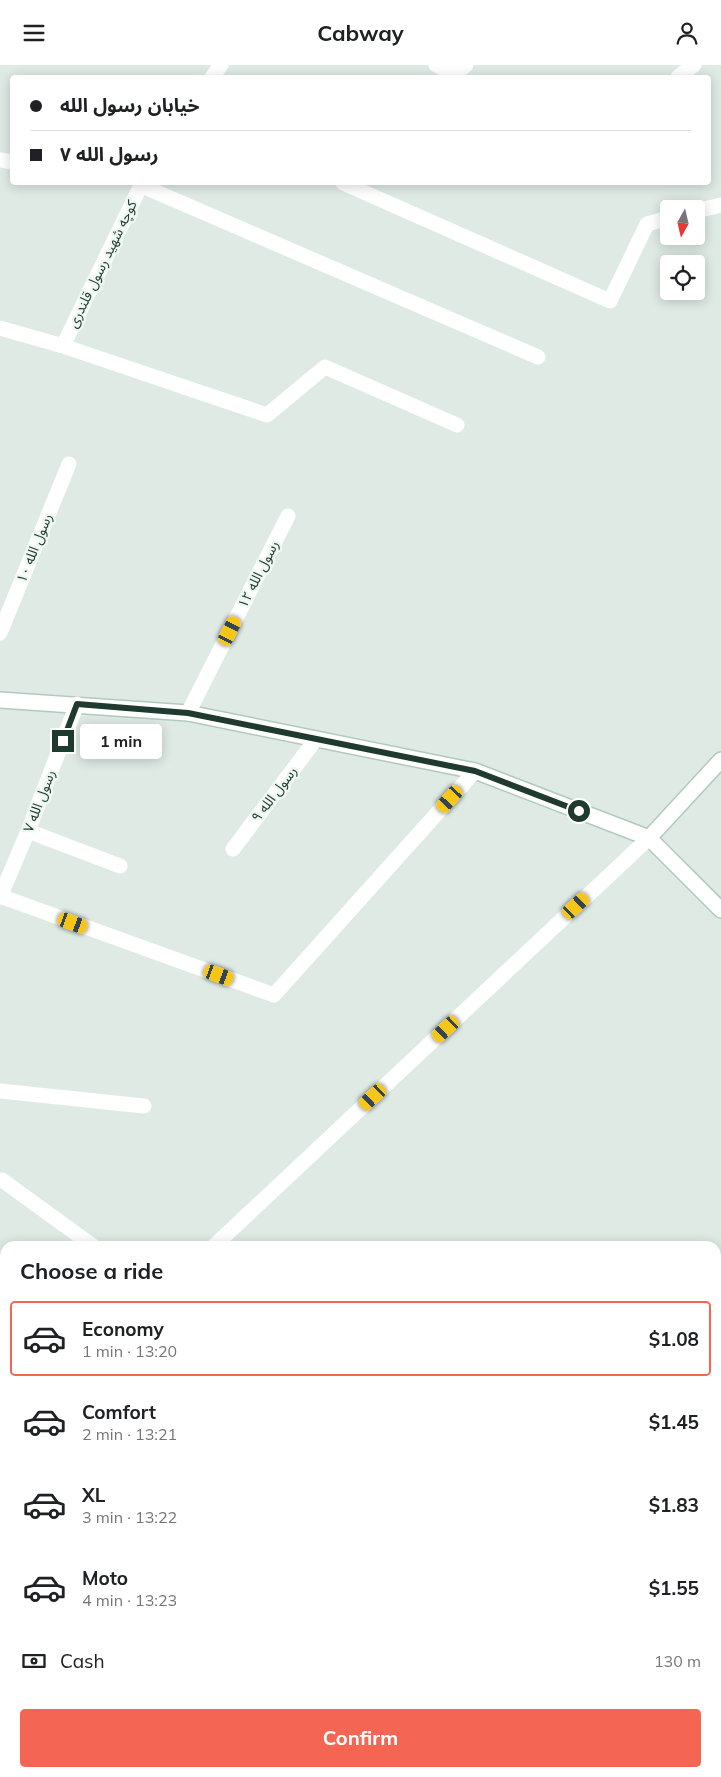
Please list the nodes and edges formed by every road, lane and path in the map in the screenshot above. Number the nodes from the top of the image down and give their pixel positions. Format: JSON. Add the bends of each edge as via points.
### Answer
{"nodes":[{"id":1,"x":436,"y":65,"type":"edge"},
{"id":2,"x":466,"y":65,"type":"edge"},
{"id":3,"x":694,"y":65,"type":"edge"},
{"id":4,"x":681,"y":75,"type":"edge"},
{"id":5,"x":141,"y":185,"type":"edge"},
{"id":6,"x":143,"y":185,"type":"edge"},
{"id":7,"x":348,"y":185,"type":"edge"},
{"id":8,"x":721,"y":205,"type":"edge"},
{"id":9,"x":705,"y":209,"type":"edge"},
{"id":10,"x":660,"y":220,"type":"edge"},
{"id":11,"x":0,"y":328,"type":"edge"},
{"id":12,"x":63,"y":346,"type":"junction"},
{"id":13,"x":538,"y":357,"type":"dead end"},
{"id":14,"x":457,"y":425,"type":"dead end"},
{"id":15,"x":69,"y":463,"type":"dead end"},
{"id":16,"x":288,"y":516,"type":"dead end"},
{"id":17,"x":0,"y":633,"type":"edge"},
{"id":18,"x":0,"y":700,"type":"edge"},
{"id":19,"x":77,"y":704,"type":"junction"},
{"id":20,"x":188,"y":713,"type":"junction"},
{"id":21,"x":316,"y":739,"type":"junction"},
{"id":22,"x":721,"y":760,"type":"edge"},
{"id":23,"x":475,"y":771,"type":"junction"},
{"id":24,"x":28,"y":831,"type":"junction"},
{"id":25,"x":649,"y":838,"type":"junction"},
{"id":26,"x":232,"y":849,"type":"dead end"},
{"id":27,"x":120,"y":867,"type":"dead end"},
{"id":28,"x":0,"y":897,"type":"edge"},
{"id":29,"x":721,"y":910,"type":"edge"},
{"id":30,"x":0,"y":1091,"type":"edge"},
{"id":31,"x":144,"y":1106,"type":"dead end"},
{"id":32,"x":2,"y":1180,"type":"dead end"},
{"id":33,"x":86,"y":1241,"type":"edge"},
{"id":34,"x":219,"y":1241,"type":"edge"}],
"edges":[{"from":1,"to":2,"type":"street","via":[[455,74]]},
{"from":3,"to":4,"type":"street"},
{"from":5,"to":12,"type":"street","name":"کوچه شهید رسول قلندری"},
{"from":6,"to":13,"type":"street"},
{"from":7,"to":10,"type":"street","via":[[610,301],[647,224]]},
{"from":8,"to":9,"type":"street"},
{"from":11,"to":12,"type":"street"},
{"from":12,"to":14,"type":"street","via":[[266,415],[325,367]]},
{"from":15,"to":17,"type":"street","name":"رسول الله ۱۰"},
{"from":16,"to":20,"type":"street","name":"رسول الله ۱۲"},
{"from":18,"to":19,"type":"street"},
{"from":19,"to":20,"type":"street"},
{"from":19,"to":24,"type":"street","name":"رسول الله ۷"},
{"from":20,"to":21,"type":"street"},
{"from":21,"to":23,"type":"street"},
{"from":21,"to":26,"type":"street","name":"رسول الله ۹"},
{"from":22,"to":25,"type":"street"},
{"from":23,"to":25,"type":"street"},
{"from":23,"to":28,"type":"street","via":[[274,995]]},
{"from":24,"to":27,"type":"street"},
{"from":24,"to":28,"type":"street","name":"رسول الله ۷"},
{"from":25,"to":29,"type":"street"},
{"from":25,"to":34,"type":"street"},
{"from":30,"to":31,"type":"street"},
{"from":32,"to":33,"type":"street"}]}
